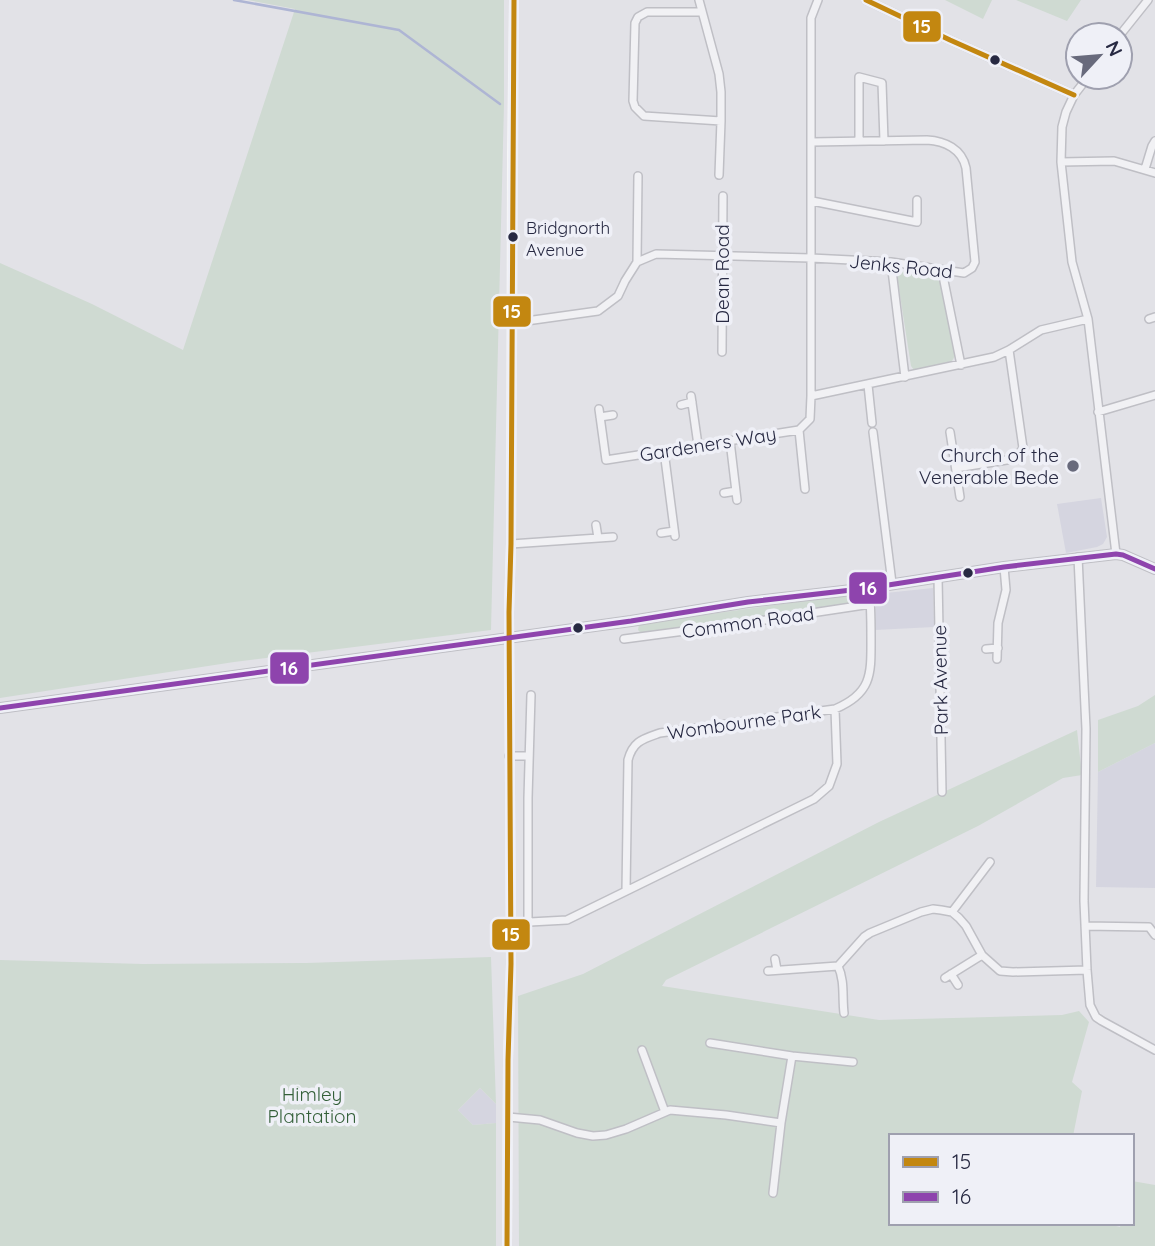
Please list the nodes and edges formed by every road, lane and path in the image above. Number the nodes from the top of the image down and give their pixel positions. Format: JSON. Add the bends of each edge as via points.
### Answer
{"nodes":[{"id":1,"x":514,"y":0,"type":"edge"},
{"id":2,"x":699,"y":0,"type":"edge"},
{"id":3,"x":818,"y":0,"type":"edge"},
{"id":4,"x":866,"y":0,"type":"edge"},
{"id":5,"x":1148,"y":0,"type":"edge"},
{"id":6,"x":702,"y":12,"type":"junction"},
{"id":7,"x":1131,"y":21,"type":"edge"},
{"id":8,"x":1077,"y":91,"type":"edge"},
{"id":9,"x":1074,"y":95,"type":"junction"},
{"id":10,"x":721,"y":121,"type":"junction"},
{"id":11,"x":859,"y":141,"type":"junction"},
{"id":12,"x":884,"y":141,"type":"junction"},
{"id":13,"x":1155,"y":141,"type":"edge"},
{"id":14,"x":812,"y":142,"type":"junction"},
{"id":15,"x":718,"y":161,"type":"junction"},
{"id":16,"x":707,"y":162,"type":"dead end"},
{"id":17,"x":1061,"y":162,"type":"junction"},
{"id":18,"x":1145,"y":169,"type":"junction"},
{"id":19,"x":1155,"y":173,"type":"edge"},
{"id":20,"x":719,"y":175,"type":"dead end"},
{"id":21,"x":638,"y":176,"type":"dead end"},
{"id":22,"x":723,"y":196,"type":"dead end"},
{"id":23,"x":917,"y":200,"type":"dead end"},
{"id":24,"x":812,"y":201,"type":"junction"},
{"id":25,"x":722,"y":256,"type":"junction"},
{"id":26,"x":811,"y":258,"type":"junction"},
{"id":27,"x":637,"y":262,"type":"junction"},
{"id":28,"x":891,"y":262,"type":"junction"},
{"id":29,"x":942,"y":271,"type":"junction"},
{"id":30,"x":1088,"y":319,"type":"junction"},
{"id":31,"x":512,"y":323,"type":"junction"},
{"id":32,"x":1009,"y":350,"type":"junction"},
{"id":33,"x":722,"y":352,"type":"dead end"},
{"id":34,"x":961,"y":365,"type":"junction"},
{"id":35,"x":905,"y":377,"type":"junction"},
{"id":36,"x":868,"y":385,"type":"junction"},
{"id":37,"x":1155,"y":395,"type":"edge"},
{"id":38,"x":811,"y":396,"type":"junction"},
{"id":39,"x":681,"y":405,"type":"dead end"},
{"id":40,"x":1098,"y":412,"type":"junction"},
{"id":41,"x":613,"y":415,"type":"dead end"},
{"id":42,"x":799,"y":430,"type":"junction"},
{"id":43,"x":950,"y":432,"type":"dead end"},
{"id":44,"x":730,"y":441,"type":"junction"},
{"id":45,"x":698,"y":445,"type":"junction"},
{"id":46,"x":664,"y":451,"type":"junction"},
{"id":47,"x":956,"y":468,"type":"junction"},
{"id":48,"x":804,"y":489,"type":"dead end"},
{"id":49,"x":724,"y":493,"type":"dead end"},
{"id":50,"x":960,"y":497,"type":"dead end"},
{"id":51,"x":596,"y":525,"type":"dead end"},
{"id":52,"x":661,"y":533,"type":"dead end"},
{"id":53,"x":613,"y":537,"type":"dead end"},
{"id":54,"x":598,"y":538,"type":"junction"},
{"id":55,"x":511,"y":544,"type":"junction"},
{"id":56,"x":1115,"y":554,"type":"junction"},
{"id":57,"x":1079,"y":557,"type":"junction"},
{"id":58,"x":1004,"y":567,"type":"junction"},
{"id":59,"x":1155,"y":569,"type":"edge"},
{"id":60,"x":938,"y":577,"type":"junction"},
{"id":61,"x":892,"y":583,"type":"junction"},
{"id":62,"x":869,"y":588,"type":"junction"},
{"id":63,"x":871,"y":604,"type":"junction"},
{"id":64,"x":631,"y":621,"type":"junction"},
{"id":65,"x":510,"y":637,"type":"junction"},
{"id":66,"x":634,"y":638,"type":"junction"},
{"id":67,"x":624,"y":639,"type":"dead end"},
{"id":68,"x":998,"y":648,"type":"junction"},
{"id":69,"x":986,"y":649,"type":"dead end"},
{"id":70,"x":998,"y":659,"type":"dead end"},
{"id":71,"x":531,"y":695,"type":"dead end"},
{"id":72,"x":0,"y":708,"type":"edge"},
{"id":73,"x":835,"y":709,"type":"junction"},
{"id":74,"x":509,"y":755,"type":"junction"},
{"id":75,"x":529,"y":756,"type":"junction"},
{"id":76,"x":941,"y":782,"type":"junction"},
{"id":77,"x":952,"y":782,"type":"dead end"},
{"id":78,"x":942,"y":792,"type":"dead end"},
{"id":79,"x":990,"y":862,"type":"dead end"},
{"id":80,"x":625,"y":891,"type":"junction"},
{"id":81,"x":952,"y":912,"type":"junction"},
{"id":82,"x":528,"y":922,"type":"junction"},
{"id":83,"x":511,"y":923,"type":"junction"},
{"id":84,"x":1152,"y":924,"type":"edge"},
{"id":85,"x":1085,"y":926,"type":"junction"},
{"id":86,"x":1155,"y":935,"type":"edge"},
{"id":87,"x":982,"y":955,"type":"junction"},
{"id":88,"x":775,"y":959,"type":"dead end"},
{"id":89,"x":838,"y":966,"type":"junction"},
{"id":90,"x":777,"y":970,"type":"junction"},
{"id":91,"x":1087,"y":970,"type":"junction"},
{"id":92,"x":768,"y":971,"type":"dead end"},
{"id":93,"x":958,"y":985,"type":"dead end"},
{"id":94,"x":844,"y":1013,"type":"dead end"},
{"id":95,"x":710,"y":1043,"type":"dead end"},
{"id":96,"x":1155,"y":1049,"type":"edge"},
{"id":97,"x":642,"y":1050,"type":"dead end"},
{"id":98,"x":792,"y":1056,"type":"junction"},
{"id":99,"x":853,"y":1062,"type":"dead end"},
{"id":100,"x":664,"y":1112,"type":"junction"},
{"id":101,"x":508,"y":1117,"type":"junction"},
{"id":102,"x":781,"y":1123,"type":"junction"},
{"id":103,"x":773,"y":1193,"type":"dead end"},
{"id":104,"x":507,"y":1246,"type":"edge"}],
"edges":[{"from":1,"to":31,"type":"main road"},
{"from":2,"to":6,"type":"street"},
{"from":3,"to":14,"type":"street","name":"Gardeners Way","via":[[811,18]]},
{"from":4,"to":9,"type":"street"},
{"from":5,"to":7,"type":"street"},
{"from":6,"to":10,"type":"street","via":[[719,74]]},
{"from":6,"to":10,"type":"street","via":[[647,12],[638,18],[633,101],[644,116]]},
{"from":8,"to":9,"type":"street"},
{"from":9,"to":17,"type":"street","via":[[1062,127]]},
{"from":10,"to":15,"type":"street"},
{"from":11,"to":12,"type":"street","name":"Jenks Road"},
{"from":11,"to":12,"type":"street","via":[[859,77],[882,83]]},
{"from":11,"to":14,"type":"street","name":"Jenks Road"},
{"from":12,"to":29,"type":"street","name":"Jenks Road","via":[[937,141],[957,151],[964,162],[975,262],[964,273]]},
{"from":13,"to":18,"type":"street"},
{"from":14,"to":24,"type":"street","name":"Gardeners Way"},
{"from":15,"to":16,"type":"street"},
{"from":15,"to":20,"type":"street"},
{"from":17,"to":18,"type":"street","via":[[1114,161]]},
{"from":17,"to":30,"type":"street","via":[[1072,262]]},
{"from":18,"to":19,"type":"street"},
{"from":21,"to":27,"type":"street"},
{"from":22,"to":25,"type":"street","name":"Dean Road"},
{"from":23,"to":24,"type":"street","via":[[917,222]]},
{"from":24,"to":26,"type":"street","name":"Gardeners Way"},
{"from":25,"to":26,"type":"street"},
{"from":25,"to":27,"type":"street","via":[[656,254]]},
{"from":25,"to":33,"type":"street","name":"Dean Road"},
{"from":26,"to":28,"type":"street","name":"Jenks Road"},
{"from":26,"to":38,"type":"street","name":"Gardeners Way"},
{"from":27,"to":31,"type":"street","via":[[618,296],[598,311]]},
{"from":28,"to":29,"type":"street","name":"Jenks Road"},
{"from":28,"to":35,"type":"street"},
{"from":29,"to":34,"type":"street"},
{"from":30,"to":32,"type":"street","via":[[1041,330]]},
{"from":30,"to":40,"type":"street"},
{"from":31,"to":55,"type":"main road"},
{"from":32,"to":34,"type":"street"},
{"from":32,"to":47,"type":"street","via":[[1023,448],[1013,458]]},
{"from":34,"to":35,"type":"street"},
{"from":35,"to":36,"type":"street"},
{"from":36,"to":38,"type":"street"},
{"from":36,"to":61,"type":"street"},
{"from":37,"to":40,"type":"street"},
{"from":38,"to":42,"type":"street","name":"Gardeners Way","via":[[810,419]]},
{"from":39,"to":45,"type":"street","via":[[691,399]]},
{"from":40,"to":56,"type":"street"},
{"from":41,"to":46,"type":"street","name":"Gardeners Way","via":[[599,413],[606,460]]},
{"from":42,"to":44,"type":"street","name":"Gardeners Way"},
{"from":42,"to":48,"type":"street"},
{"from":43,"to":47,"type":"street"},
{"from":44,"to":45,"type":"street","name":"Gardeners Way"},
{"from":44,"to":49,"type":"street","via":[[737,495]]},
{"from":45,"to":46,"type":"street","name":"Gardeners Way"},
{"from":46,"to":52,"type":"street","via":[[675,533]]},
{"from":47,"to":50,"type":"street"},
{"from":51,"to":54,"type":"street"},
{"from":53,"to":54,"type":"street"},
{"from":54,"to":55,"type":"street"},
{"from":55,"to":65,"type":"main road"},
{"from":56,"to":57,"type":"street","name":"Common Road"},
{"from":56,"to":59,"type":"street","name":"Common Road"},
{"from":57,"to":58,"type":"street","name":"Common Road"},
{"from":57,"to":85,"type":"street","via":[[1087,764]]},
{"from":58,"to":60,"type":"street","name":"Common Road"},
{"from":58,"to":68,"type":"street","via":[[1006,590]]},
{"from":60,"to":61,"type":"street","name":"Common Road"},
{"from":60,"to":76,"type":"street","name":"Park Avenue"},
{"from":61,"to":62,"type":"street","name":"Common Road"},
{"from":62,"to":63,"type":"street","name":"Wombourne Park"},
{"from":62,"to":64,"type":"street","name":"Common Road"},
{"from":63,"to":66,"type":"street","name":"Common Road"},
{"from":63,"to":73,"type":"street","name":"Wombourne Park","via":[[869,677],[854,699]]},
{"from":64,"to":65,"type":"street","name":"Common Road"},
{"from":64,"to":66,"type":"street"},
{"from":65,"to":72,"type":"street","name":"Common Road"},
{"from":65,"to":74,"type":"main road"},
{"from":66,"to":67,"type":"street","name":"Common Road"},
{"from":68,"to":69,"type":"street"},
{"from":68,"to":70,"type":"street"},
{"from":71,"to":75,"type":"street"},
{"from":73,"to":80,"type":"street","name":"Wombourne Park","via":[[837,764],[829,786],[814,799]]},
{"from":73,"to":80,"type":"street","name":"Wombourne Park","via":[[660,733],[637,743],[628,760]]},
{"from":74,"to":75,"type":"street"},
{"from":74,"to":83,"type":"main road"},
{"from":75,"to":82,"type":"street"},
{"from":76,"to":77,"type":"street"},
{"from":76,"to":78,"type":"street","name":"Park Avenue"},
{"from":79,"to":81,"type":"street"},
{"from":80,"to":82,"type":"street","name":"Wombourne Park","via":[[567,920]]},
{"from":81,"to":87,"type":"street"},
{"from":81,"to":89,"type":"street","via":[[928,910],[881,927],[864,937]]},
{"from":82,"to":83,"type":"street","name":"Wombourne Park"},
{"from":83,"to":101,"type":"main road"},
{"from":84,"to":85,"type":"street"},
{"from":84,"to":86,"type":"street"},
{"from":85,"to":91,"type":"street"},
{"from":87,"to":91,"type":"street","via":[[1000,971]]},
{"from":87,"to":93,"type":"street","via":[[948,976]]},
{"from":88,"to":90,"type":"street"},
{"from":89,"to":90,"type":"street"},
{"from":89,"to":94,"type":"street"},
{"from":90,"to":92,"type":"street"},
{"from":91,"to":96,"type":"street","via":[[1090,1005],[1096,1017]]},
{"from":95,"to":98,"type":"street"},
{"from":97,"to":100,"type":"street"},
{"from":98,"to":99,"type":"street"},
{"from":98,"to":102,"type":"street"},
{"from":100,"to":101,"type":"street","via":[[606,1135]]},
{"from":100,"to":102,"type":"street"},
{"from":101,"to":104,"type":"main road"},
{"from":102,"to":103,"type":"street"}]}
